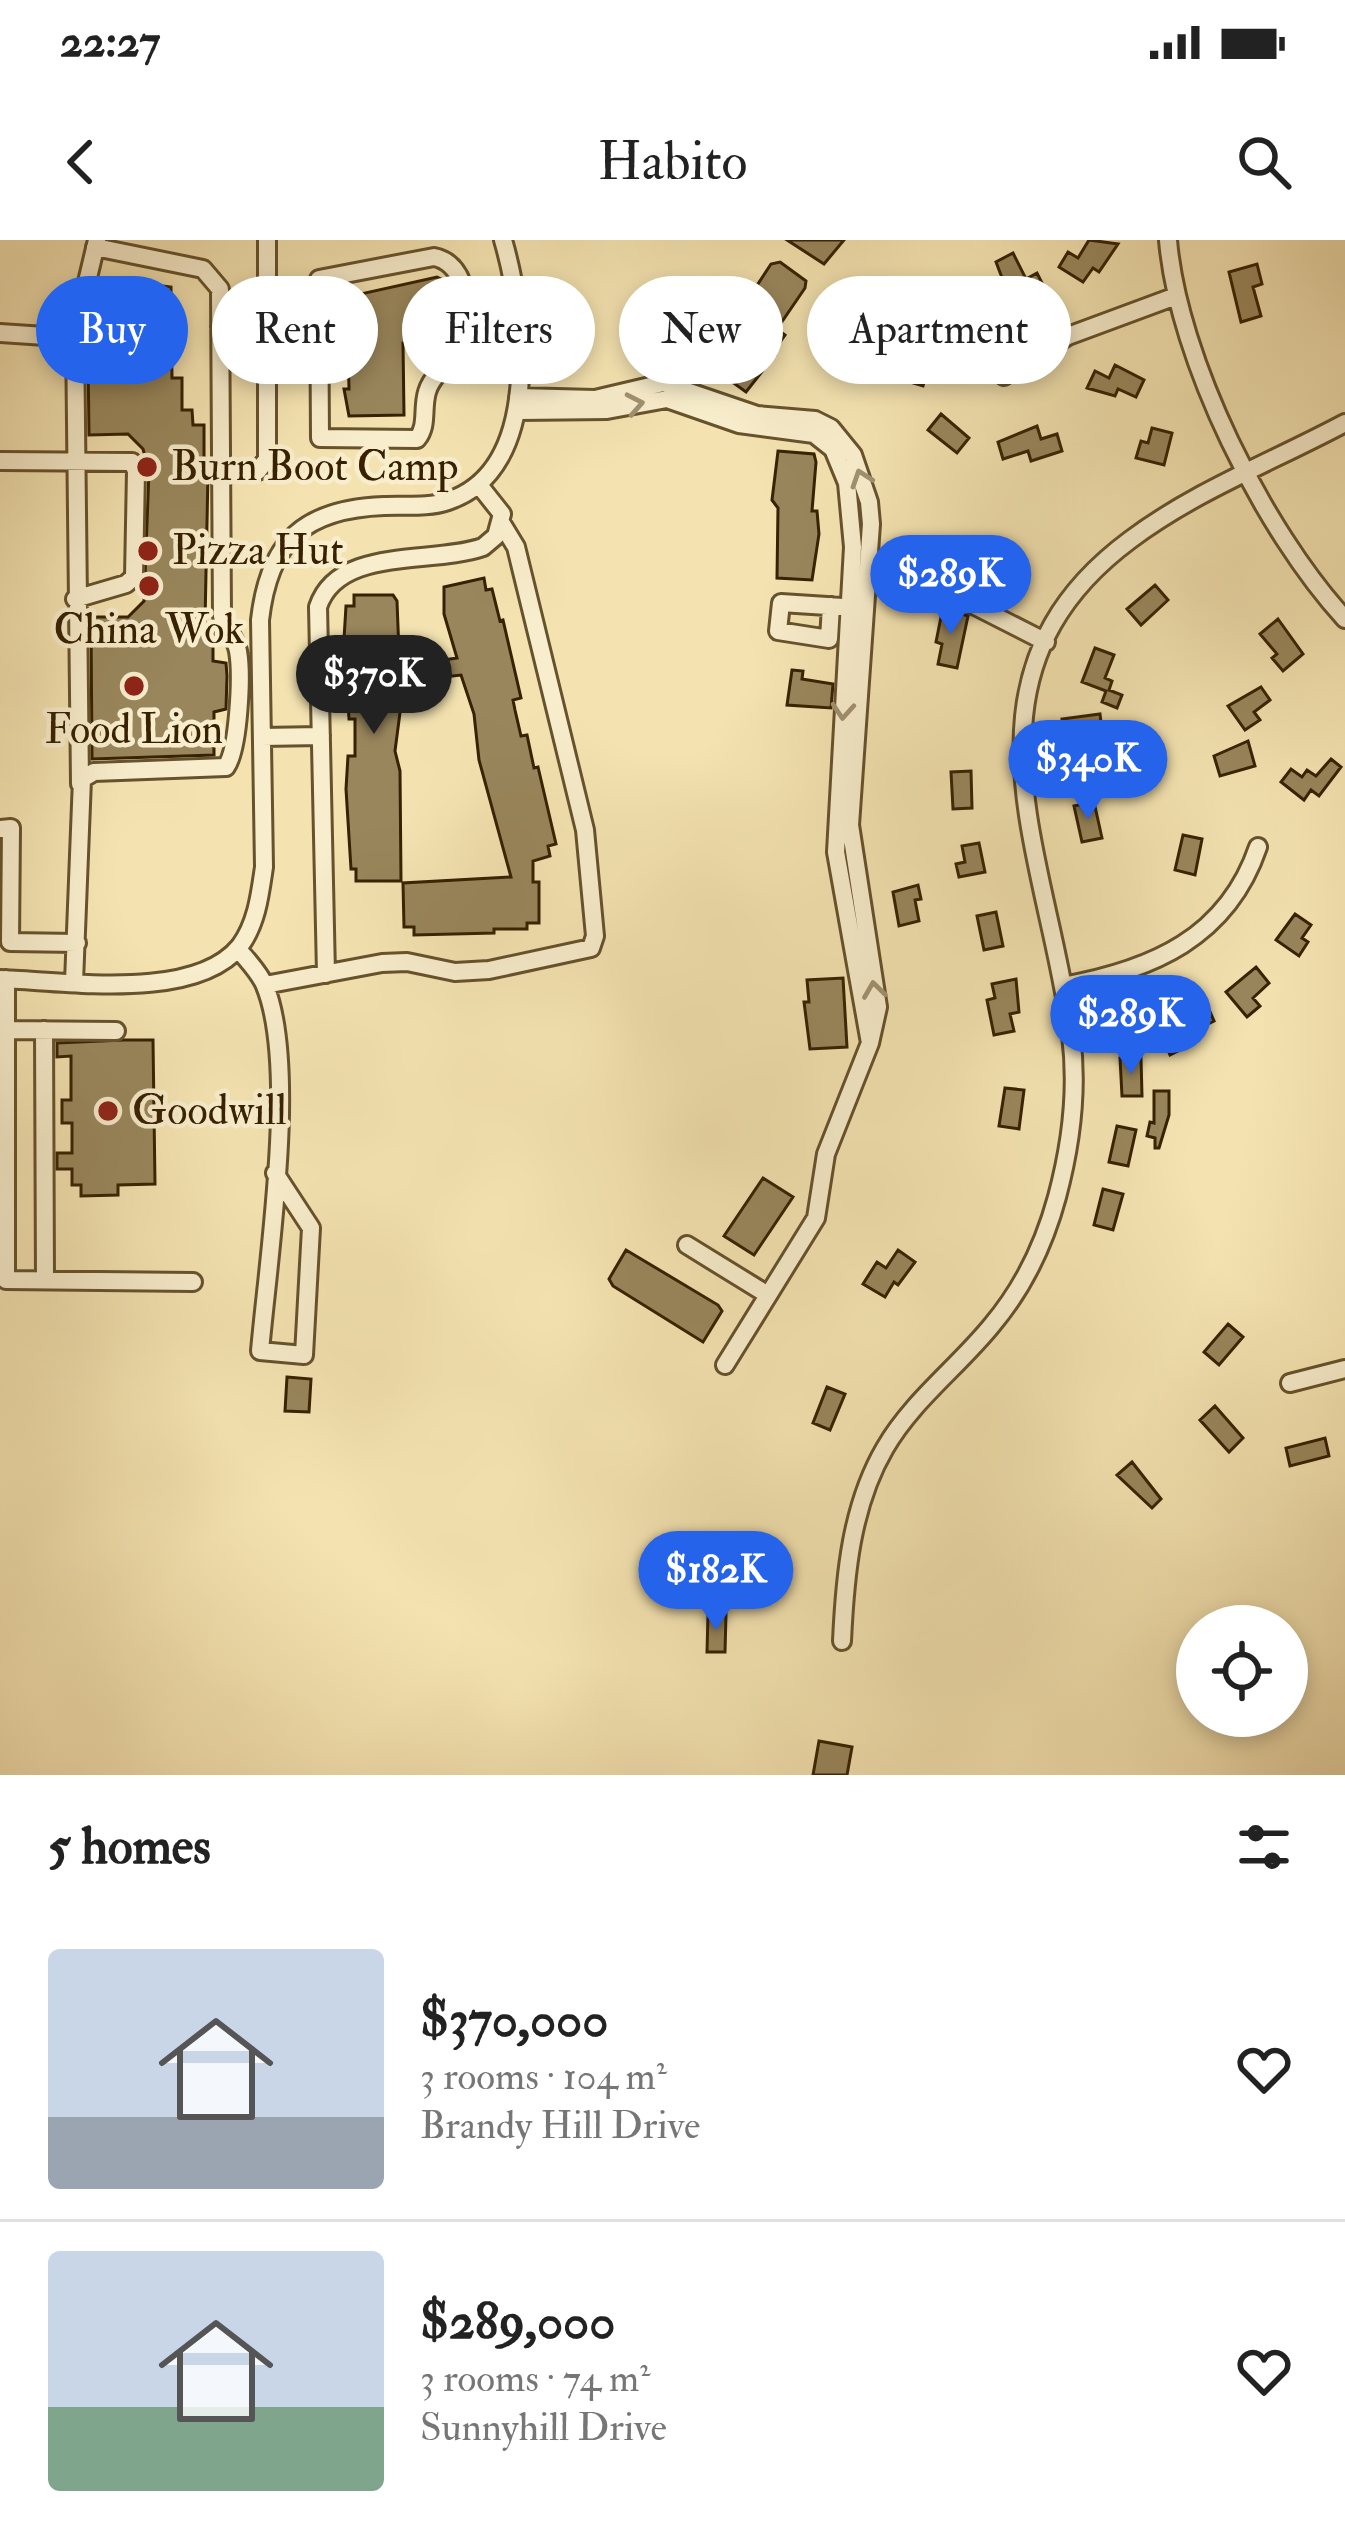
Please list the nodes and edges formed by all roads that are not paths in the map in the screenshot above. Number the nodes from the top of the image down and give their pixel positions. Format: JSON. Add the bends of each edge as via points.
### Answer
{"nodes":[{"id":1,"x":267,"y":240,"type":"edge"},
{"id":2,"x":503,"y":240,"type":"edge"},
{"id":3,"x":1168,"y":240,"type":"edge"},
{"id":4,"x":96,"y":243,"type":"edge"},
{"id":5,"x":89,"y":276,"type":"edge"},
{"id":6,"x":213,"y":276,"type":"edge"},
{"id":7,"x":267,"y":276,"type":"edge"},
{"id":8,"x":335,"y":276,"type":"edge"},
{"id":9,"x":460,"y":276,"type":"edge"},
{"id":10,"x":511,"y":276,"type":"edge"},
{"id":11,"x":1176,"y":296,"type":"junction"},
{"id":12,"x":0,"y":333,"type":"edge"},
{"id":13,"x":36,"y":335,"type":"edge"},
{"id":14,"x":1071,"y":335,"type":"edge"},
{"id":15,"x":75,"y":384,"type":"edge"},
{"id":16,"x":220,"y":384,"type":"edge"},
{"id":17,"x":267,"y":384,"type":"edge"},
{"id":18,"x":320,"y":384,"type":"edge"},
{"id":19,"x":431,"y":384,"type":"edge"},
{"id":20,"x":518,"y":384,"type":"edge"},
{"id":21,"x":519,"y":404,"type":"junction"},
{"id":22,"x":1345,"y":423,"type":"edge"},
{"id":23,"x":0,"y":461,"type":"edge"},
{"id":24,"x":76,"y":462,"type":"junction"},
{"id":25,"x":221,"y":472,"type":"junction"},
{"id":26,"x":1249,"y":473,"type":"junction"},
{"id":27,"x":479,"y":485,"type":"junction"},
{"id":28,"x":502,"y":524,"type":"junction"},
{"id":29,"x":942,"y":589,"type":"dead end"},
{"id":30,"x":76,"y":599,"type":"junction"},
{"id":31,"x":1345,"y":619,"type":"edge"},
{"id":32,"x":1046,"y":642,"type":"junction"},
{"id":33,"x":320,"y":736,"type":"junction"},
{"id":34,"x":262,"y":737,"type":"junction"},
{"id":35,"x":80,"y":785,"type":"junction"},
{"id":36,"x":0,"y":829,"type":"edge"},
{"id":37,"x":1258,"y":847,"type":"dead end"},
{"id":38,"x":77,"y":944,"type":"junction"},
{"id":39,"x":238,"y":949,"type":"junction"},
{"id":40,"x":326,"y":974,"type":"junction"},
{"id":41,"x":3,"y":979,"type":"edge"},
{"id":42,"x":74,"y":982,"type":"junction"},
{"id":43,"x":265,"y":985,"type":"junction"},
{"id":44,"x":1063,"y":986,"type":"junction"},
{"id":45,"x":6,"y":1030,"type":"junction"},
{"id":46,"x":44,"y":1030,"type":"junction"},
{"id":47,"x":116,"y":1031,"type":"dead end"},
{"id":48,"x":275,"y":1173,"type":"junction"},
{"id":49,"x":687,"y":1245,"type":"dead end"},
{"id":50,"x":45,"y":1280,"type":"junction"},
{"id":51,"x":193,"y":1282,"type":"dead end"},
{"id":52,"x":768,"y":1295,"type":"junction"},
{"id":53,"x":725,"y":1365,"type":"dead end"},
{"id":54,"x":1345,"y":1369,"type":"edge"},
{"id":55,"x":1290,"y":1383,"type":"dead end"},
{"id":56,"x":842,"y":1641,"type":"dead end"}],
"edges":[{"from":1,"to":7,"type":"street"},
{"from":2,"to":10,"type":"street"},
{"from":3,"to":11,"type":"street"},
{"from":4,"to":5,"type":"street"},
{"from":4,"to":6,"type":"street"},
{"from":8,"to":9,"type":"street","via":[[434,257],[449,260]]},
{"from":11,"to":14,"type":"street"},
{"from":11,"to":26,"type":"street","via":[[1201,376]]},
{"from":12,"to":13,"type":"street"},
{"from":15,"to":24,"type":"street"},
{"from":16,"to":25,"type":"street"},
{"from":17,"to":25,"type":"street","via":[[267,459],[258,470]]},
{"from":18,"to":19,"type":"street","via":[[320,438],[417,439]]},
{"from":20,"to":21,"type":"street"},
{"from":21,"to":27,"type":"street","via":[[499,462]]},
{"from":21,"to":52,"type":"street","via":[[595,399],[663,383],[741,411],[815,420],[853,455],[869,502],[849,607],[835,830],[870,1043],[826,1154],[816,1218]]},
{"from":22,"to":26,"type":"street"},
{"from":23,"to":24,"type":"street"},
{"from":24,"to":30,"type":"street"},
{"from":24,"to":30,"type":"street","via":[[132,462],[136,471],[134,577]]},
{"from":25,"to":35,"type":"street","via":[[222,616],[239,653],[231,762],[219,770],[94,772]]},
{"from":26,"to":31,"type":"street"},
{"from":26,"to":32,"type":"street","via":[[1128,541],[1084,584]]},
{"from":27,"to":28,"type":"street"},
{"from":27,"to":34,"type":"street","via":[[445,502],[327,514],[285,544],[264,580]]},
{"from":28,"to":33,"type":"street","via":[[483,547],[349,569],[325,585],[318,608]]},
{"from":28,"to":40,"type":"street","via":[[516,547],[585,830],[591,948],[489,970],[407,962]]},
{"from":29,"to":32,"type":"street"},
{"from":30,"to":35,"type":"street"},
{"from":32,"to":44,"type":"street","via":[[1024,702],[1021,770]]},
{"from":33,"to":34,"type":"street"},
{"from":33,"to":40,"type":"street"},
{"from":34,"to":39,"type":"street","via":[[265,867]]},
{"from":35,"to":38,"type":"street"},
{"from":36,"to":38,"type":"street","via":[[10,828],[10,942]]},
{"from":37,"to":44,"type":"street","via":[[1240,891],[1193,940],[1130,972]]},
{"from":38,"to":42,"type":"street"},
{"from":39,"to":42,"type":"street","via":[[174,980]]},
{"from":39,"to":43,"type":"street"},
{"from":40,"to":43,"type":"street"},
{"from":41,"to":42,"type":"street"},
{"from":41,"to":45,"type":"street"},
{"from":43,"to":48,"type":"street","via":[[278,1063]]},
{"from":44,"to":56,"type":"street","via":[[1074,1088],[1046,1231],[1015,1295],[902,1423],[872,1473],[851,1547]]},
{"from":45,"to":46,"type":"street"},
{"from":45,"to":50,"type":"street","via":[[6,1280]]},
{"from":46,"to":47,"type":"street"},
{"from":46,"to":50,"type":"street"},
{"from":48,"to":48,"type":"street","via":[[260,1351],[304,1355],[311,1228]]},
{"from":49,"to":52,"type":"street"},
{"from":50,"to":51,"type":"street"},
{"from":52,"to":53,"type":"street"},
{"from":54,"to":55,"type":"street"}]}
